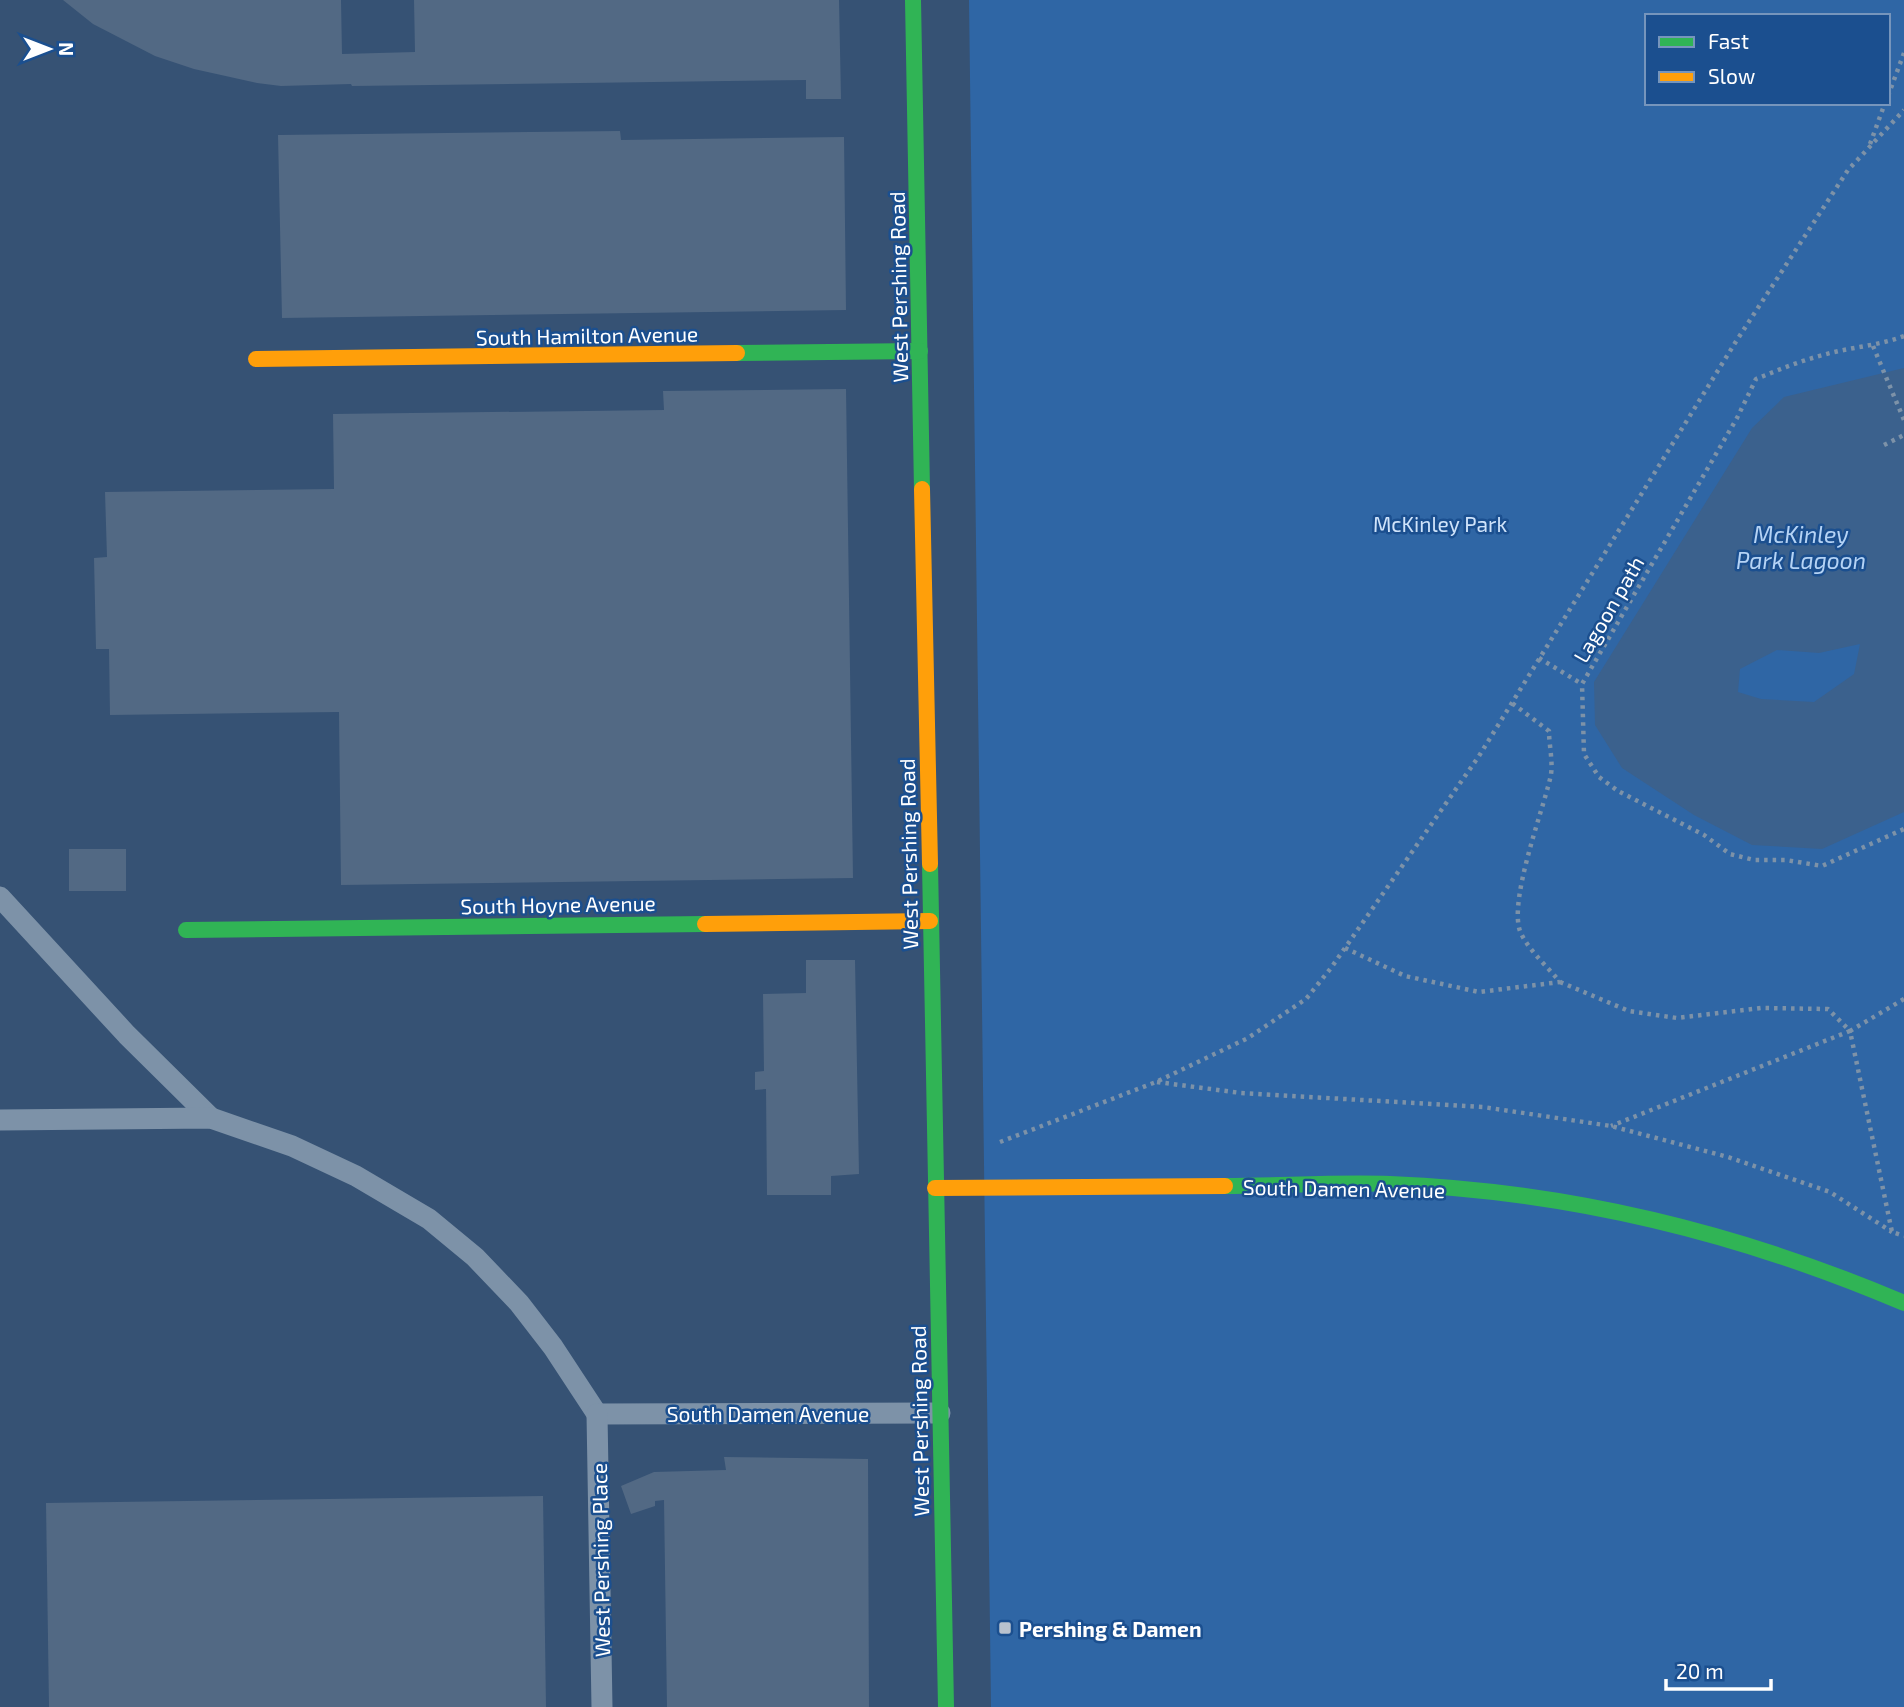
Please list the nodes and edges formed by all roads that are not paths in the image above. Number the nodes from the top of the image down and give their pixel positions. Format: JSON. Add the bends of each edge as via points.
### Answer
{"nodes":[{"id":1,"x":913,"y":0,"type":"edge"},
{"id":2,"x":920,"y":351,"type":"junction"},
{"id":3,"x":256,"y":359,"type":"dead end"},
{"id":4,"x":0,"y":897,"type":"edge"},
{"id":5,"x":930,"y":921,"type":"junction"},
{"id":6,"x":186,"y":930,"type":"dead end"},
{"id":7,"x":211,"y":1118,"type":"junction"},
{"id":8,"x":0,"y":1120,"type":"edge"},
{"id":9,"x":935,"y":1188,"type":"junction"},
{"id":10,"x":1904,"y":1303,"type":"edge"},
{"id":11,"x":940,"y":1413,"type":"junction"},
{"id":12,"x":597,"y":1414,"type":"junction"},
{"id":13,"x":602,"y":1707,"type":"edge"},
{"id":14,"x":946,"y":1707,"type":"edge"}],
"edges":[{"from":1,"to":2,"type":"main road","name":"West Pershing Road"},
{"from":2,"to":3,"type":"main road","name":"South Hamilton Avenue"},
{"from":2,"to":5,"type":"main road","name":"West Pershing Road"},
{"from":4,"to":7,"type":"lane"},
{"from":5,"to":6,"type":"main road","name":"South Hoyne Avenue"},
{"from":5,"to":9,"type":"main road","name":"West Pershing Road"},
{"from":7,"to":8,"type":"lane"},
{"from":7,"to":12,"type":"lane","via":[[281,1142],[356,1176],[429,1219],[475,1257],[519,1303]]},
{"from":9,"to":10,"type":"main road","name":"South Damen Avenue","via":[[1391,1184],[1512,1194],[1610,1210],[1779,1254]]},
{"from":9,"to":11,"type":"main road","name":"West Pershing Road"},
{"from":11,"to":12,"type":"lane","name":"South Damen Avenue"},
{"from":11,"to":14,"type":"main road","name":"West Pershing Road"},
{"from":12,"to":13,"type":"lane","name":"West Pershing Place"}]}
